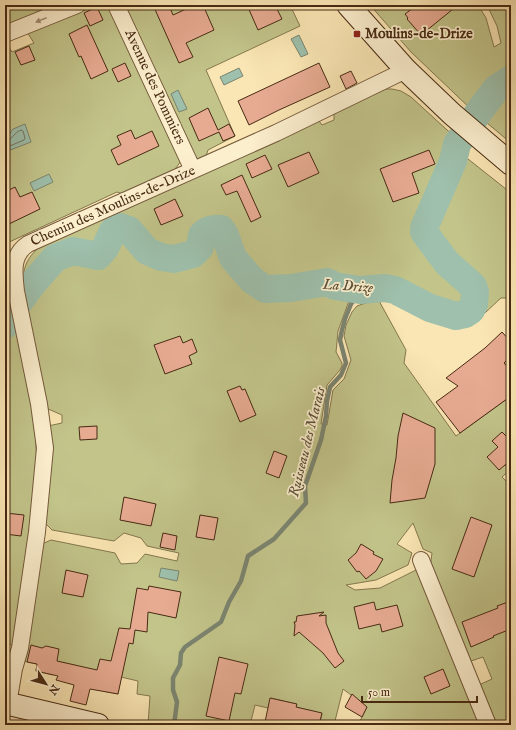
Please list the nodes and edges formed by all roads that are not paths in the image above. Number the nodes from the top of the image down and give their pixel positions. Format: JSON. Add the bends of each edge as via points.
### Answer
{"nodes":[{"id":1,"x":77,"y":5,"type":"edge"},
{"id":2,"x":116,"y":5,"type":"edge"},
{"id":3,"x":348,"y":5,"type":"edge"},
{"id":4,"x":5,"y":34,"type":"edge"},
{"id":5,"x":406,"y":70,"type":"junction"},
{"id":6,"x":511,"y":164,"type":"edge"},
{"id":7,"x":193,"y":170,"type":"junction"},
{"id":8,"x":421,"y":560,"type":"dead end"},
{"id":9,"x":5,"y":652,"type":"edge"},
{"id":10,"x":14,"y":669,"type":"junction"},
{"id":11,"x":6,"y":703,"type":"edge"},
{"id":12,"x":98,"y":725,"type":"edge"},
{"id":13,"x":488,"y":725,"type":"edge"}],
"edges":[{"from":1,"to":4,"type":"street","one_way":true},
{"from":2,"to":7,"type":"street","name":"Avenue des Pommiers"},
{"from":3,"to":5,"type":"main road"},
{"from":5,"to":6,"type":"main road","via":[[452,114]]},
{"from":5,"to":7,"type":"street","name":"Chemin des Moulins-de-Drize"},
{"from":7,"to":10,"type":"street","name":"Chemin des Moulins-de-Drize","via":[[42,238],[18,253],[14,274],[16,291],[39,404],[45,448],[37,532],[20,648]]},
{"from":8,"to":13,"type":"street"},
{"from":9,"to":10,"type":"street"},
{"from":10,"to":11,"type":"street","name":"Chemin des Moulins-de-Drize"},
{"from":11,"to":12,"type":"main road"}]}
